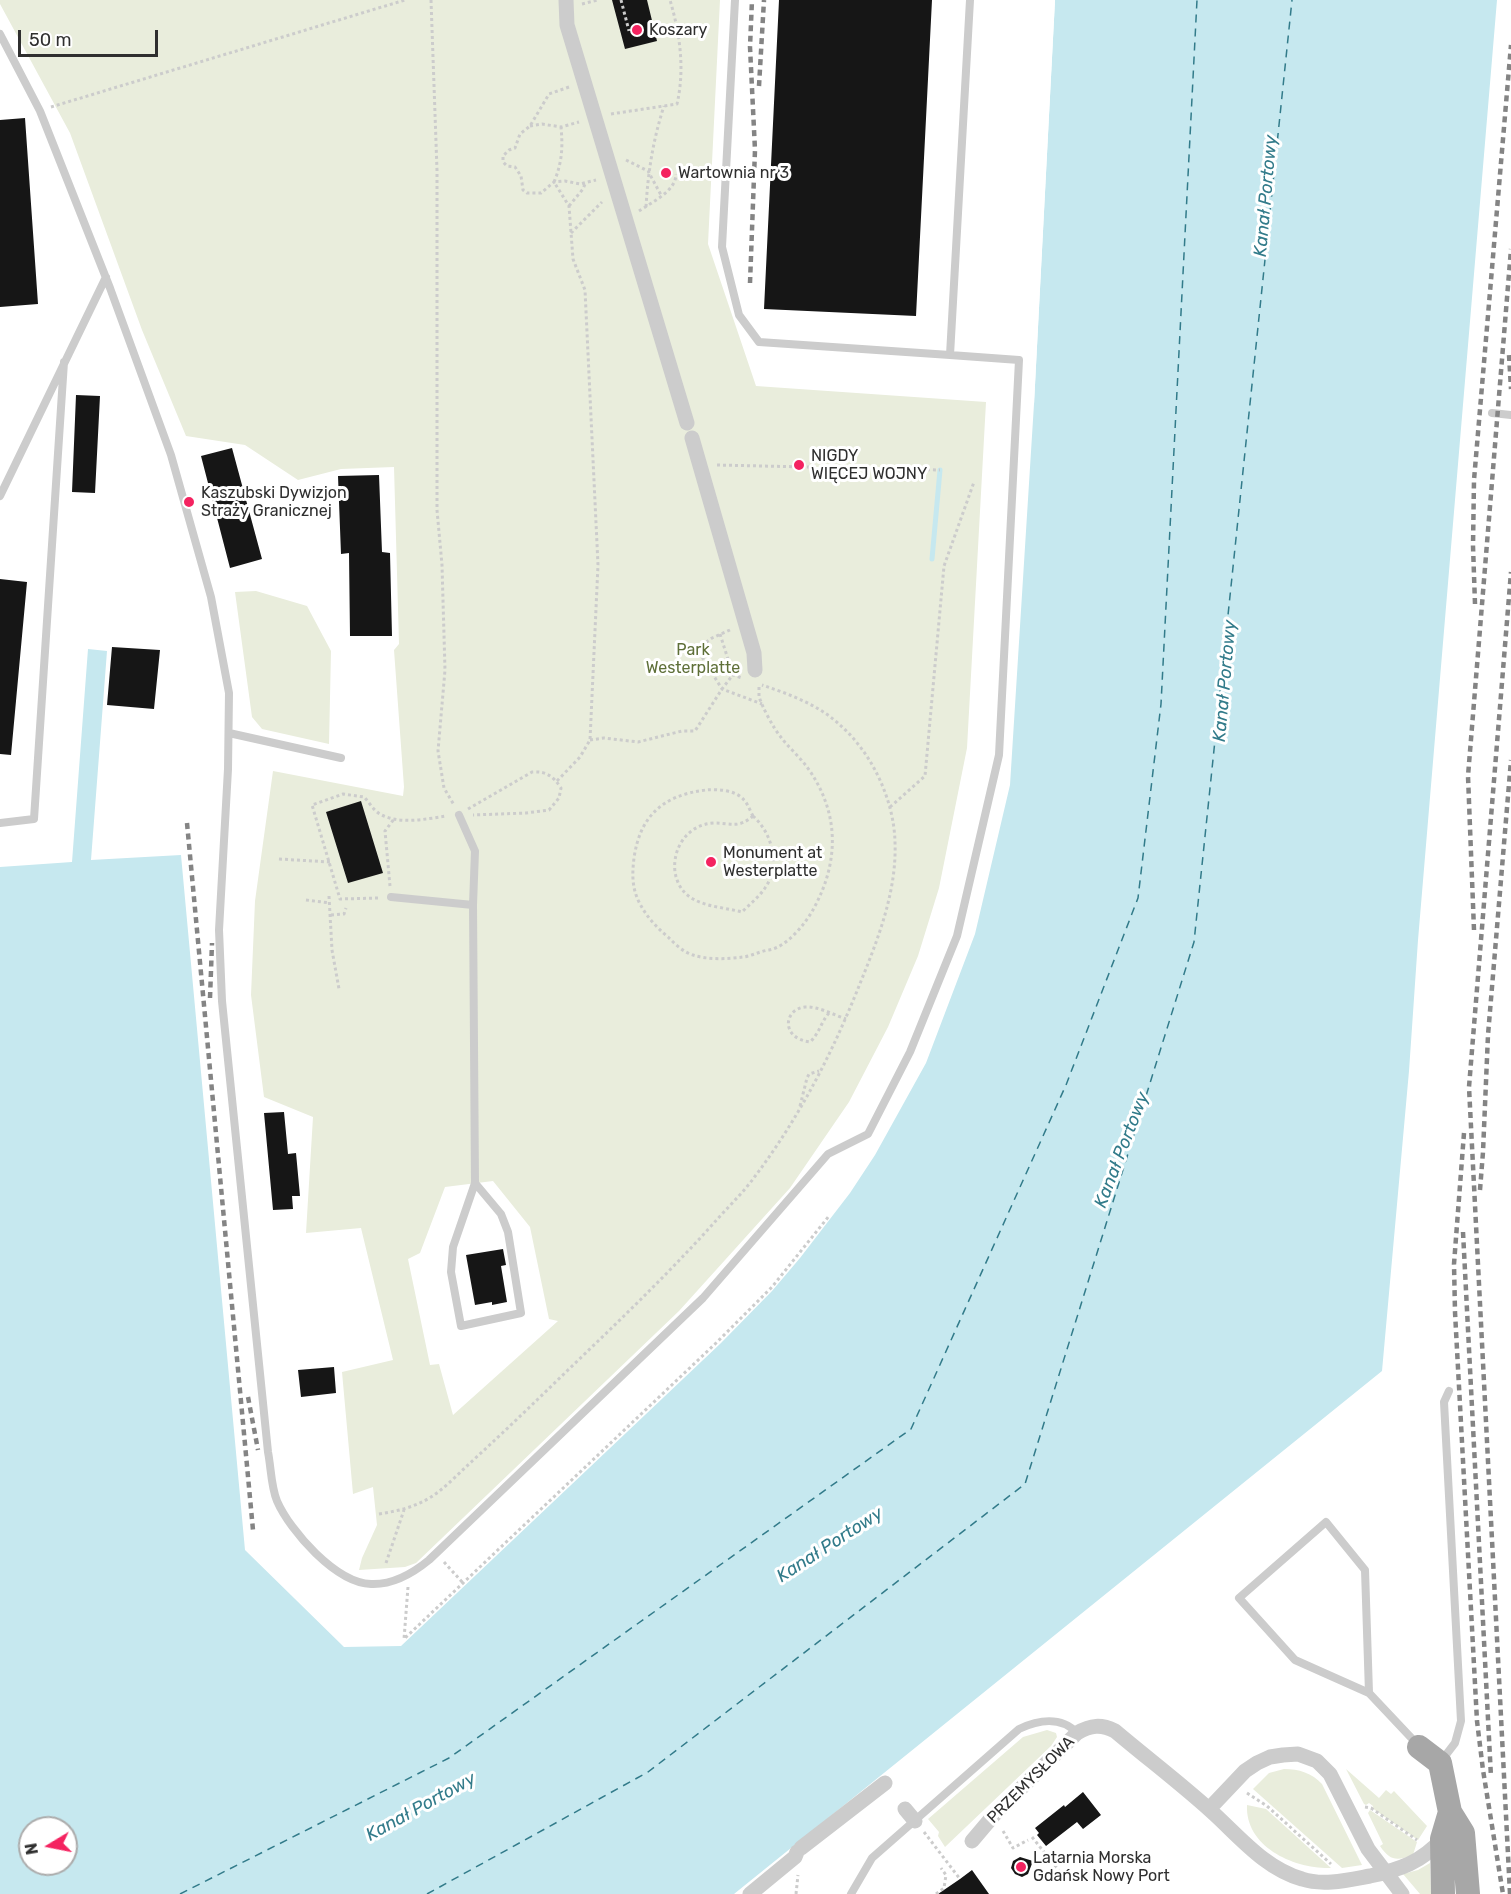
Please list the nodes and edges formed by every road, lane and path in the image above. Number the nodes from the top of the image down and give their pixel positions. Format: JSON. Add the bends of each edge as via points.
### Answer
{"nodes":[{"id":1,"x":405,"y":0,"type":"edge"},
{"id":2,"x":431,"y":0,"type":"edge"},
{"id":3,"x":598,"y":0,"type":"edge"},
{"id":4,"x":621,"y":0,"type":"edge"},
{"id":5,"x":670,"y":0,"type":"edge"},
{"id":6,"x":735,"y":0,"type":"edge"},
{"id":7,"x":970,"y":0,"type":"edge"},
{"id":8,"x":573,"y":2,"type":"edge"},
{"id":9,"x":629,"y":32,"type":"dead end"},
{"id":10,"x":0,"y":34,"type":"edge"},
{"id":11,"x":585,"y":83,"type":"junction"},
{"id":12,"x":664,"y":106,"type":"junction"},
{"id":13,"x":40,"y":111,"type":"junction"},
{"id":14,"x":595,"y":117,"type":"junction"},
{"id":15,"x":575,"y":123,"type":"dead end"},
{"id":16,"x":530,"y":126,"type":"junction"},
{"id":17,"x":561,"y":127,"type":"junction"},
{"id":18,"x":603,"y":143,"type":"junction"},
{"id":19,"x":648,"y":171,"type":"junction"},
{"id":20,"x":676,"y":174,"type":"dead end"},
{"id":21,"x":555,"y":182,"type":"junction"},
{"id":22,"x":616,"y":188,"type":"junction"},
{"id":23,"x":660,"y":195,"type":"junction"},
{"id":24,"x":569,"y":206,"type":"junction"},
{"id":25,"x":646,"y":207,"type":"junction"},
{"id":26,"x":625,"y":220,"type":"junction"},
{"id":27,"x":571,"y":232,"type":"junction"},
{"id":28,"x":106,"y":278,"type":"junction"},
{"id":29,"x":950,"y":355,"type":"junction"},
{"id":30,"x":64,"y":362,"type":"junction"},
{"id":31,"x":1492,"y":413,"type":"dead end"},
{"id":32,"x":1511,"y":415,"type":"edge"},
{"id":33,"x":700,"y":466,"type":"junction"},
{"id":34,"x":940,"y":470,"type":"dead end"},
{"id":35,"x":974,"y":482,"type":"dead end"},
{"id":36,"x":0,"y":496,"type":"edge"},
{"id":37,"x":746,"y":624,"type":"junction"},
{"id":38,"x":720,"y":634,"type":"junction"},
{"id":39,"x":738,"y":668,"type":"dead end"},
{"id":40,"x":733,"y":675,"type":"junction"},
{"id":41,"x":754,"y":678,"type":"junction"},
{"id":42,"x":722,"y":688,"type":"junction"},
{"id":43,"x":759,"y":691,"type":"dead end"},
{"id":44,"x":763,"y":704,"type":"junction"},
{"id":45,"x":229,"y":733,"type":"junction"},
{"id":46,"x":590,"y":740,"type":"junction"},
{"id":47,"x":341,"y":758,"type":"dead end"},
{"id":48,"x":556,"y":781,"type":"junction"},
{"id":49,"x":890,"y":807,"type":"junction"},
{"id":50,"x":459,"y":815,"type":"junction"},
{"id":51,"x":753,"y":816,"type":"junction"},
{"id":52,"x":394,"y":819,"type":"junction"},
{"id":53,"x":0,"y":824,"type":"edge"},
{"id":54,"x":279,"y":859,"type":"dead end"},
{"id":55,"x":330,"y":862,"type":"junction"},
{"id":56,"x":329,"y":896,"type":"dead end"},
{"id":57,"x":392,"y":897,"type":"junction"},
{"id":58,"x":306,"y":900,"type":"dead end"},
{"id":59,"x":330,"y":903,"type":"junction"},
{"id":60,"x":473,"y":905,"type":"junction"},
{"id":61,"x":346,"y":908,"type":"dead end"},
{"id":62,"x":331,"y":915,"type":"junction"},
{"id":63,"x":339,"y":989,"type":"dead end"},
{"id":64,"x":829,"y":1013,"type":"junction"},
{"id":65,"x":846,"y":1019,"type":"junction"},
{"id":66,"x":821,"y":1070,"type":"junction"},
{"id":67,"x":799,"y":1111,"type":"junction"},
{"id":68,"x":475,"y":1184,"type":"junction"},
{"id":69,"x":829,"y":1216,"type":"dead end"},
{"id":70,"x":1449,"y":1391,"type":"dead end"},
{"id":71,"x":404,"y":1510,"type":"junction"},
{"id":72,"x":379,"y":1515,"type":"dead end"},
{"id":73,"x":436,"y":1554,"type":"junction"},
{"id":74,"x":386,"y":1563,"type":"dead end"},
{"id":75,"x":409,"y":1575,"type":"junction"},
{"id":76,"x":463,"y":1583,"type":"junction"},
{"id":77,"x":1369,"y":1693,"type":"junction"},
{"id":78,"x":1077,"y":1733,"type":"junction"},
{"id":79,"x":1419,"y":1747,"type":"joint"},
{"id":80,"x":1440,"y":1763,"type":"junction"},
{"id":81,"x":885,"y":1783,"type":"dead end"},
{"id":82,"x":1251,"y":1795,"type":"dead end"},
{"id":83,"x":1363,"y":1806,"type":"dead end"},
{"id":84,"x":905,"y":1809,"type":"dead end"},
{"id":85,"x":1209,"y":1809,"type":"junction"},
{"id":86,"x":1450,"y":1812,"type":"junction"},
{"id":87,"x":915,"y":1821,"type":"junction"},
{"id":88,"x":1005,"y":1834,"type":"dead end"},
{"id":89,"x":1032,"y":1837,"type":"dead end"},
{"id":90,"x":929,"y":1838,"type":"dead end"},
{"id":91,"x":1442,"y":1839,"type":"junction"},
{"id":92,"x":1028,"y":1840,"type":"dead end"},
{"id":93,"x":972,"y":1841,"type":"dead end"},
{"id":94,"x":1417,"y":1841,"type":"dead end"},
{"id":95,"x":1332,"y":1865,"type":"dead end"},
{"id":96,"x":941,"y":1868,"type":"dead end"},
{"id":97,"x":1385,"y":1873,"type":"junction"},
{"id":98,"x":1064,"y":1877,"type":"dead end"},
{"id":99,"x":960,"y":1879,"type":"dead end"},
{"id":100,"x":750,"y":1894,"type":"edge"},
{"id":101,"x":851,"y":1894,"type":"edge"},
{"id":102,"x":936,"y":1894,"type":"edge"},
{"id":103,"x":1402,"y":1894,"type":"edge"},
{"id":104,"x":1443,"y":1894,"type":"edge"},
{"id":105,"x":1468,"y":1894,"type":"edge"}],
"edges":[{"from":1,"to":13,"type":"path"},
{"from":2,"to":50,"type":"path","via":[[437,510],[445,670],[438,751],[444,788]]},
{"from":3,"to":8,"type":"path"},
{"from":4,"to":9,"type":"path"},
{"from":5,"to":12,"type":"path","via":[[679,38],[682,84],[677,104]]},
{"from":6,"to":29,"type":"lane","via":[[722,247],[739,315],[759,342]]},
{"from":7,"to":29,"type":"lane"},
{"from":8,"to":11,"type":"street","via":[[567,25]]},
{"from":10,"to":13,"type":"lane"},
{"from":11,"to":14,"type":"street"},
{"from":11,"to":16,"type":"path","via":[[549,94]]},
{"from":12,"to":14,"type":"path"},
{"from":12,"to":19,"type":"path"},
{"from":13,"to":28,"type":"lane"},
{"from":14,"to":18,"type":"street"},
{"from":15,"to":17,"type":"path"},
{"from":16,"to":17,"type":"path"},
{"from":16,"to":21,"type":"path","via":[[520,134],[515,148],[503,156],[503,162],[515,167],[527,194],[541,193]]},
{"from":17,"to":21,"type":"path","via":[[563,150]]},
{"from":18,"to":19,"type":"path","via":[[632,165]]},
{"from":18,"to":22,"type":"street"},
{"from":19,"to":23,"type":"path"},
{"from":19,"to":25,"type":"path"},
{"from":20,"to":23,"type":"path","via":[[673,186]]},
{"from":21,"to":24,"type":"path"},
{"from":21,"to":24,"type":"path","via":[[587,182]]},
{"from":22,"to":26,"type":"street"},
{"from":22,"to":27,"type":"path"},
{"from":23,"to":25,"type":"path"},
{"from":24,"to":27,"type":"path"},
{"from":25,"to":26,"type":"path"},
{"from":26,"to":33,"type":"street"},
{"from":27,"to":46,"type":"path","via":[[573,259],[585,290],[598,566]]},
{"from":28,"to":30,"type":"lane"},
{"from":28,"to":45,"type":"lane","via":[[171,455],[211,597],[229,693]]},
{"from":29,"to":73,"type":"lane","via":[[1019,360],[999,755],[957,936],[910,1052],[868,1134],[828,1154],[703,1298]]},
{"from":30,"to":36,"type":"lane"},
{"from":30,"to":53,"type":"lane","via":[[34,819]]},
{"from":31,"to":32,"type":"lane"},
{"from":33,"to":34,"type":"path"},
{"from":33,"to":37,"type":"street"},
{"from":35,"to":49,"type":"path","via":[[944,566],[925,776]]},
{"from":37,"to":38,"type":"path"},
{"from":37,"to":41,"type":"street","via":[[754,653]]},
{"from":38,"to":40,"type":"path"},
{"from":38,"to":42,"type":"path","via":[[697,650]]},
{"from":39,"to":40,"type":"path"},
{"from":40,"to":41,"type":"path"},
{"from":40,"to":42,"type":"path"},
{"from":41,"to":49,"type":"path","via":[[813,706],[840,724],[860,746]]},
{"from":42,"to":44,"type":"path"},
{"from":42,"to":46,"type":"path","via":[[695,731],[638,742]]},
{"from":43,"to":44,"type":"path"},
{"from":44,"to":51,"type":"path","via":[[779,736],[821,790],[831,823],[833,856],[823,891],[809,918],[793,936],[772,950],[744,957],[692,955],[653,924],[639,902],[632,869],[637,840],[647,819],[659,807],[698,791],[734,793],[744,799]]},
{"from":45,"to":47,"type":"lane"},
{"from":45,"to":75,"type":"lane","via":[[219,930],[222,1000],[254,1324],[276,1499],[287,1520],[317,1556],[340,1572],[369,1584]]},
{"from":46,"to":48,"type":"path","via":[[580,757]]},
{"from":48,"to":50,"type":"path","via":[[543,771],[532,772]]},
{"from":48,"to":50,"type":"path","via":[[561,788],[559,798],[549,810]]},
{"from":49,"to":65,"type":"path","via":[[895,842],[892,879],[879,935]]},
{"from":50,"to":52,"type":"path"},
{"from":50,"to":60,"type":"lane","via":[[475,851]]},
{"from":51,"to":51,"type":"path","via":[[745,823],[730,826],[701,826],[680,844],[675,858],[676,878],[693,900],[742,912],[764,889],[773,855],[769,837]]},
{"from":52,"to":55,"type":"path","via":[[379,814],[364,797],[343,794],[312,805]]},
{"from":52,"to":57,"type":"path","via":[[386,831]]},
{"from":54,"to":55,"type":"path"},
{"from":55,"to":57,"type":"path","via":[[340,899]]},
{"from":56,"to":59,"type":"path"},
{"from":57,"to":60,"type":"lane"},
{"from":58,"to":59,"type":"path"},
{"from":59,"to":62,"type":"path"},
{"from":60,"to":68,"type":"lane"},
{"from":61,"to":62,"type":"path","via":[[344,914]]},
{"from":62,"to":63,"type":"path"},
{"from":64,"to":64,"type":"path","via":[[805,1007],[795,1010],[788,1028],[792,1036],[810,1042]]},
{"from":64,"to":65,"type":"path"},
{"from":65,"to":66,"type":"path"},
{"from":66,"to":67,"type":"path"},
{"from":66,"to":67,"type":"path","via":[[809,1074]]},
{"from":67,"to":71,"type":"path","via":[[752,1181],[673,1269],[492,1443],[432,1496]]},
{"from":68,"to":68,"type":"lane","via":[[453,1247],[451,1272],[461,1326],[522,1313],[508,1232],[501,1214]]},
{"from":69,"to":76,"type":"path","via":[[772,1287]]},
{"from":70,"to":80,"type":"lane","via":[[1444,1402],[1461,1721],[1455,1743]]},
{"from":71,"to":72,"type":"path"},
{"from":71,"to":74,"type":"path"},
{"from":73,"to":75,"type":"lane"},
{"from":73,"to":76,"type":"path"},
{"from":75,"to":76,"type":"path","via":[[404,1639]]},
{"from":77,"to":77,"type":"lane","via":[[1365,1570],[1326,1522],[1239,1598],[1295,1660]]},
{"from":77,"to":79,"type":"lane"},
{"from":78,"to":85,"type":"street","name":"PRZEMYSŁOWA","via":[[1095,1726],[1115,1731]]},
{"from":78,"to":87,"type":"lane","via":[[1061,1722],[1043,1721],[1019,1729]]},
{"from":78,"to":93,"type":"street","name":"PRZEMYSŁOWA"},
{"from":79,"to":80,"type":"main road"},
{"from":80,"to":86,"type":"main road","name":"PRZEMYSŁOWA"},
{"from":81,"to":100,"type":"street"},
{"from":82,"to":95,"type":"path"},
{"from":83,"to":94,"type":"path"},
{"from":84,"to":87,"type":"street"},
{"from":85,"to":97,"type":"street","name":"PRZEMYSŁOWA","via":[[1267,1863],[1303,1880],[1344,1880]]},
{"from":85,"to":97,"type":"street","via":[[1257,1763],[1270,1757],[1298,1754],[1317,1761],[1330,1774],[1368,1849]]},
{"from":86,"to":91,"type":"main road","name":"PRZEMYSŁOWA"},
{"from":86,"to":105,"type":"main road","name":"PRZEMYSŁOWA","via":[[1463,1833]]},
{"from":87,"to":101,"type":"lane","via":[[872,1858]]},
{"from":88,"to":92,"type":"path","via":[[1013,1848]]},
{"from":89,"to":98,"type":"path"},
{"from":90,"to":99,"type":"path"},
{"from":91,"to":97,"type":"street","name":"PRZEMYSŁOWA","via":[[1420,1860]]},
{"from":91,"to":104,"type":"main road","name":"PRZEMYSŁOWA"},
{"from":96,"to":102,"type":"path","via":[[946,1875],[944,1888]]},
{"from":97,"to":103,"type":"street"}]}
